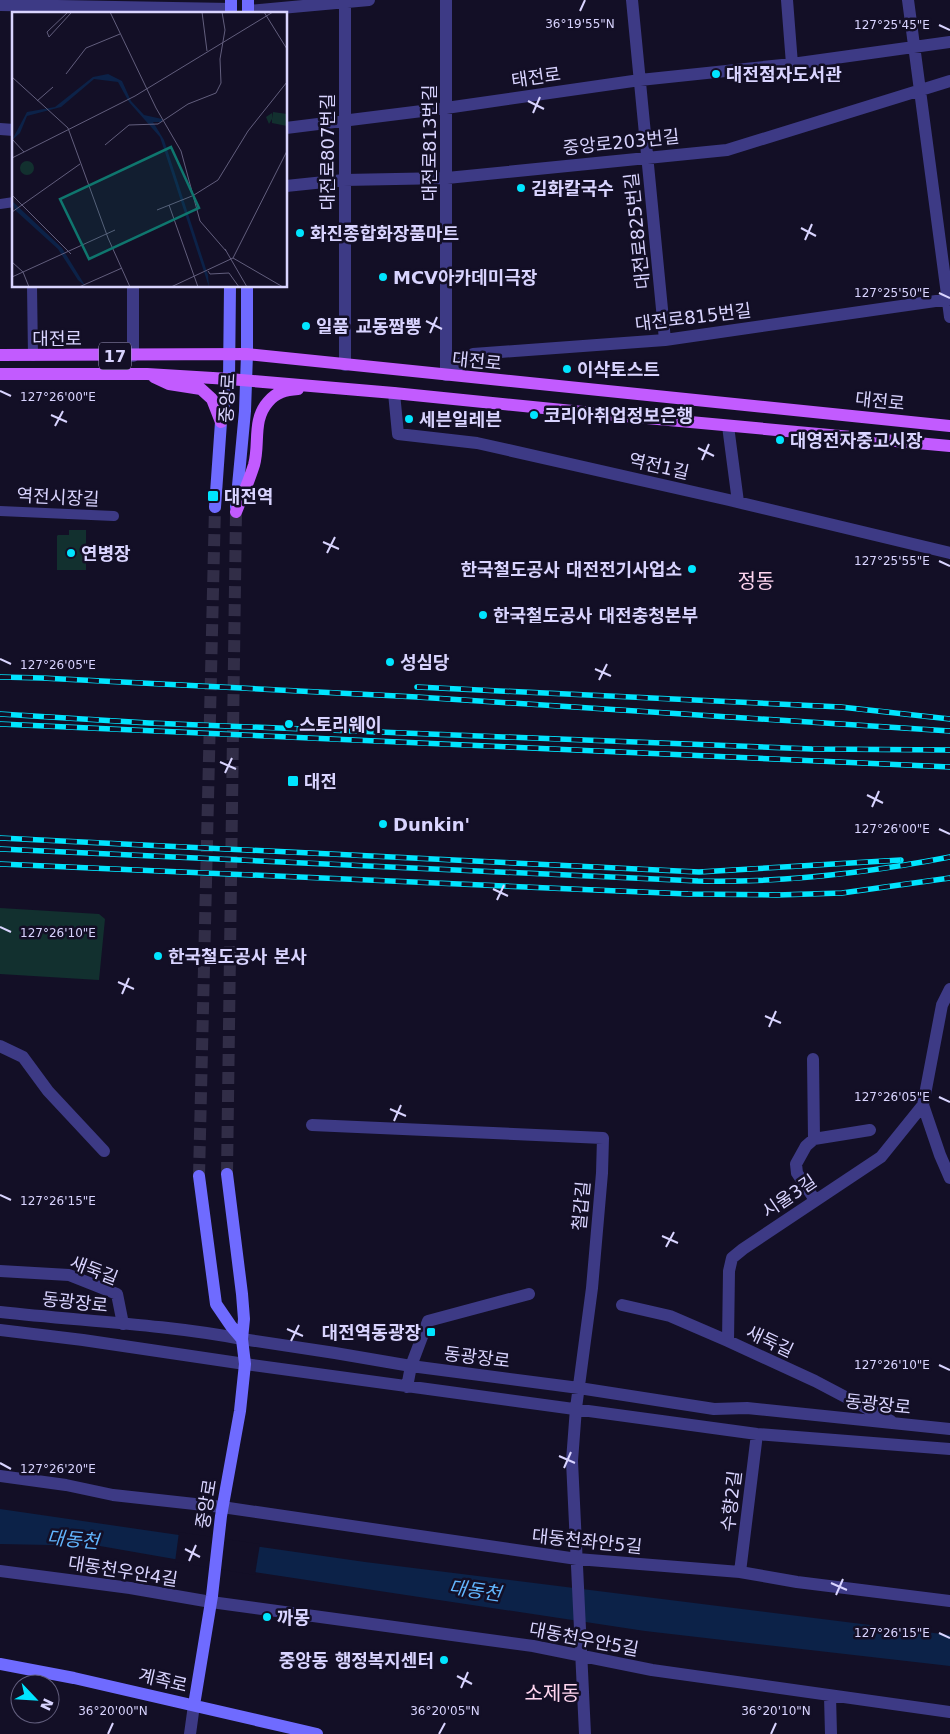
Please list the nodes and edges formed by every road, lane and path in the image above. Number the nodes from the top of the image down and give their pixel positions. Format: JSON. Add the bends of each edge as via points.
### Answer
{"nodes":[{"id":1,"x":369,"y":0,"type":"edge"},
{"id":2,"x":446,"y":0,"type":"edge"},
{"id":3,"x":632,"y":0,"type":"edge"},
{"id":4,"x":787,"y":0,"type":"edge"},
{"id":5,"x":908,"y":0,"type":"edge"},
{"id":6,"x":345,"y":1,"type":"edge"},
{"id":7,"x":0,"y":5,"type":"edge"},
{"id":8,"x":28,"y":6,"type":"edge"},
{"id":9,"x":131,"y":7,"type":"edge"},
{"id":10,"x":231,"y":8,"type":"edge"},
{"id":11,"x":248,"y":8,"type":"edge"},
{"id":12,"x":950,"y":42,"type":"edge"},
{"id":13,"x":914,"y":46,"type":"junction"},
{"id":14,"x":792,"y":64,"type":"junction"},
{"id":15,"x":640,"y":80,"type":"junction"},
{"id":16,"x":950,"y":81,"type":"edge"},
{"id":17,"x":920,"y":90,"type":"junction"},
{"id":18,"x":446,"y":108,"type":"junction"},
{"id":19,"x":344,"y":121,"type":"junction"},
{"id":20,"x":288,"y":128,"type":"edge"},
{"id":21,"x":647,"y":157,"type":"junction"},
{"id":22,"x":447,"y":178,"type":"junction"},
{"id":23,"x":344,"y":180,"type":"junction"},
{"id":24,"x":288,"y":186,"type":"edge"},
{"id":25,"x":32,"y":288,"type":"edge"},
{"id":26,"x":133,"y":288,"type":"edge"},
{"id":27,"x":230,"y":288,"type":"edge"},
{"id":28,"x":247,"y":288,"type":"edge"},
{"id":29,"x":949,"y":299,"type":"edge"},
{"id":30,"x":950,"y":317,"type":"edge"},
{"id":31,"x":665,"y":340,"type":"junction"},
{"id":32,"x":230,"y":353,"type":"junction"},
{"id":33,"x":247,"y":354,"type":"junction"},
{"id":34,"x":0,"y":356,"type":"edge"},
{"id":35,"x":33,"y":356,"type":"junction"},
{"id":36,"x":133,"y":356,"type":"junction"},
{"id":37,"x":345,"y":365,"type":"junction"},
{"id":38,"x":0,"y":374,"type":"edge"},
{"id":39,"x":147,"y":374,"type":"junction"},
{"id":40,"x":446,"y":375,"type":"junction"},
{"id":41,"x":229,"y":379,"type":"junction"},
{"id":42,"x":245,"y":380,"type":"junction"},
{"id":43,"x":341,"y":388,"type":"junction"},
{"id":44,"x":394,"y":393,"type":"junction"},
{"id":45,"x":221,"y":422,"type":"junction"},
{"id":46,"x":728,"y":426,"type":"junction"},
{"id":47,"x":950,"y":426,"type":"edge"},
{"id":48,"x":950,"y":446,"type":"edge"},
{"id":49,"x":738,"y":502,"type":"junction"},
{"id":50,"x":214,"y":507,"type":"tunnel mouth"},
{"id":51,"x":0,"y":511,"type":"edge"},
{"id":52,"x":114,"y":516,"type":"dead end"},
{"id":53,"x":950,"y":553,"type":"edge"},
{"id":54,"x":950,"y":989,"type":"edge"},
{"id":55,"x":0,"y":1046,"type":"edge"},
{"id":56,"x":813,"y":1059,"type":"dead end"},
{"id":57,"x":923,"y":1105,"type":"junction"},
{"id":58,"x":312,"y":1125,"type":"dead end"},
{"id":59,"x":870,"y":1130,"type":"dead end"},
{"id":60,"x":814,"y":1139,"type":"junction"},
{"id":61,"x":104,"y":1150,"type":"dead end"},
{"id":62,"x":227,"y":1174,"type":"tunnel mouth"},
{"id":63,"x":199,"y":1176,"type":"tunnel mouth"},
{"id":64,"x":950,"y":1178,"type":"edge"},
{"id":65,"x":815,"y":1200,"type":"junction"},
{"id":66,"x":0,"y":1271,"type":"edge"},
{"id":67,"x":529,"y":1294,"type":"dead end"},
{"id":68,"x":622,"y":1305,"type":"dead end"},
{"id":69,"x":0,"y":1312,"type":"edge"},
{"id":70,"x":122,"y":1324,"type":"junction"},
{"id":71,"x":0,"y":1330,"type":"edge"},
{"id":72,"x":242,"y":1339,"type":"junction"},
{"id":73,"x":728,"y":1341,"type":"junction"},
{"id":74,"x":245,"y":1364,"type":"junction"},
{"id":75,"x":411,"y":1366,"type":"junction"},
{"id":76,"x":407,"y":1387,"type":"junction"},
{"id":77,"x":579,"y":1388,"type":"junction"},
{"id":78,"x":576,"y":1408,"type":"junction"},
{"id":79,"x":898,"y":1424,"type":"junction"},
{"id":80,"x":950,"y":1429,"type":"edge"},
{"id":81,"x":757,"y":1434,"type":"junction"},
{"id":82,"x":950,"y":1449,"type":"edge"},
{"id":83,"x":0,"y":1476,"type":"edge"},
{"id":84,"x":221,"y":1511,"type":"junction"},
{"id":85,"x":577,"y":1563,"type":"junction"},
{"id":86,"x":0,"y":1571,"type":"edge"},
{"id":87,"x":740,"y":1572,"type":"junction"},
{"id":88,"x":211,"y":1599,"type":"junction"},
{"id":89,"x":950,"y":1600,"type":"edge"},
{"id":90,"x":581,"y":1652,"type":"junction"},
{"id":91,"x":0,"y":1664,"type":"edge"},
{"id":92,"x":830,"y":1696,"type":"junction"},
{"id":93,"x":194,"y":1704,"type":"junction"},
{"id":94,"x":950,"y":1712,"type":"edge"},
{"id":95,"x":190,"y":1734,"type":"edge"},
{"id":96,"x":317,"y":1734,"type":"edge"},
{"id":97,"x":585,"y":1734,"type":"edge"},
{"id":98,"x":831,"y":1734,"type":"edge"}],
"edges":[{"from":1,"to":6,"type":"street"},
{"from":2,"to":18,"type":"street","name":"대전로813번길"},
{"from":3,"to":15,"type":"street","name":"대전로825번길"},
{"from":4,"to":14,"type":"street"},
{"from":5,"to":13,"type":"street"},
{"from":6,"to":11,"type":"street"},
{"from":6,"to":19,"type":"street","name":"대전로807번길"},
{"from":7,"to":8,"type":"street"},
{"from":8,"to":9,"type":"street"},
{"from":9,"to":10,"type":"street"},
{"from":12,"to":13,"type":"street","name":"태전로"},
{"from":13,"to":14,"type":"street","name":"태전로"},
{"from":13,"to":17,"type":"street"},
{"from":14,"to":15,"type":"street","name":"태전로"},
{"from":15,"to":18,"type":"street","name":"태전로"},
{"from":15,"to":21,"type":"street","name":"대전로825번길"},
{"from":16,"to":17,"type":"street","name":"중앙로203번길"},
{"from":17,"to":21,"type":"street","name":"중앙로203번길","via":[[727,150]]},
{"from":17,"to":29,"type":"street"},
{"from":18,"to":19,"type":"street","name":"태전로"},
{"from":18,"to":22,"type":"street","name":"대전로813번길"},
{"from":19,"to":20,"type":"street","name":"태전로"},
{"from":19,"to":23,"type":"street","name":"대전로807번길"},
{"from":21,"to":22,"type":"street","name":"중앙로203번길"},
{"from":21,"to":31,"type":"street","name":"대전로825번길"},
{"from":22,"to":23,"type":"street","name":"중앙로203번길"},
{"from":22,"to":40,"type":"street","name":"대전로813번길"},
{"from":23,"to":24,"type":"street","name":"중앙로203번길"},
{"from":23,"to":37,"type":"street","name":"대전로807번길"},
{"from":25,"to":35,"type":"street"},
{"from":26,"to":36,"type":"street"},
{"from":27,"to":32,"type":"main road","name":"중앙로"},
{"from":28,"to":33,"type":"main road","name":"중앙로"},
{"from":29,"to":30,"type":"street"},
{"from":29,"to":31,"type":"street","name":"대전로815번길"},
{"from":31,"to":40,"type":"street","name":"대전로815번길","via":[[473,354]]},
{"from":32,"to":33,"type":"main road","name":"대전로","number":"17"},
{"from":32,"to":36,"type":"main road","name":"대전로","number":"17"},
{"from":32,"to":41,"type":"main road","name":"중앙로"},
{"from":33,"to":37,"type":"main road","name":"대전로","number":"17"},
{"from":33,"to":42,"type":"main road","name":"중앙로"},
{"from":34,"to":35,"type":"main road","name":"대전로","number":"17"},
{"from":35,"to":36,"type":"main road","name":"대전로","number":"17"},
{"from":37,"to":40,"type":"main road","name":"대전로","number":"17"},
{"from":38,"to":39,"type":"main road","name":"대전로","number":"17"},
{"from":39,"to":41,"type":"main road","name":"대전로","number":"17"},
{"from":39,"to":45,"type":"main road","via":[[169,384],[201,389],[212,399]]},
{"from":40,"to":47,"type":"main road","name":"대전로","number":"17"},
{"from":41,"to":42,"type":"main road","name":"대전로","number":"17"},
{"from":41,"to":45,"type":"main road","name":"중앙로"},
{"from":42,"to":43,"type":"main road","name":"대전로","number":"17"},
{"from":42,"to":43,"type":"main road","name":"중앙로","via":[[236,512],[254,464],[261,410],[273,396],[286,390]]},
{"from":43,"to":44,"type":"main road","name":"대전로","number":"17"},
{"from":44,"to":46,"type":"main road","name":"대전로","number":"17"},
{"from":44,"to":49,"type":"street","name":"역전1길","via":[[398,434],[476,443]]},
{"from":45,"to":50,"type":"main road","name":"중앙로"},
{"from":46,"to":48,"type":"main road","name":"대전로","number":"17"},
{"from":46,"to":49,"type":"street"},
{"from":49,"to":53,"type":"street","name":"역전1길"},
{"from":51,"to":52,"type":"street","name":"역전시장길"},
{"from":54,"to":57,"type":"street","via":[[942,1005]]},
{"from":55,"to":61,"type":"street","via":[[23,1057],[48,1091]]},
{"from":56,"to":60,"type":"street"},
{"from":57,"to":64,"type":"street"},
{"from":57,"to":65,"type":"street","name":"시울3길","via":[[881,1157]]},
{"from":58,"to":77,"type":"street","name":"철갑길","via":[[603,1138],[592,1288]]},
{"from":59,"to":60,"type":"street"},
{"from":60,"to":65,"type":"street","via":[[796,1164],[797,1173]]},
{"from":62,"to":72,"type":"main road","name":"중앙로","via":[[242,1294]]},
{"from":63,"to":72,"type":"main road","via":[[216,1304]]},
{"from":65,"to":73,"type":"street","name":"시울3길","via":[[732,1258],[728,1271]]},
{"from":66,"to":70,"type":"street","name":"새둑길","via":[[69,1275],[117,1294]]},
{"from":67,"to":75,"type":"street","via":[[428,1320]]},
{"from":68,"to":73,"type":"street","name":"새둑길","via":[[670,1316]]},
{"from":69,"to":70,"type":"street","name":"동광장로"},
{"from":70,"to":72,"type":"street","name":"동광장로","via":[[200,1331]]},
{"from":71,"to":74,"type":"street","name":"동광장로"},
{"from":72,"to":74,"type":"main road","name":"중앙로"},
{"from":72,"to":75,"type":"street","name":"동광장로"},
{"from":73,"to":79,"type":"street","name":"새둑길"},
{"from":74,"to":76,"type":"street","name":"동광장로"},
{"from":74,"to":84,"type":"main road","name":"중앙로","via":[[240,1411]]},
{"from":75,"to":76,"type":"street"},
{"from":75,"to":77,"type":"street","name":"동광장로"},
{"from":76,"to":78,"type":"street","name":"동광장로"},
{"from":77,"to":78,"type":"street","name":"철갑길"},
{"from":77,"to":79,"type":"street","name":"동광장로","via":[[714,1409],[747,1408]]},
{"from":78,"to":81,"type":"street","name":"동광장로"},
{"from":78,"to":85,"type":"street","name":"철갑길","via":[[572,1461]]},
{"from":79,"to":80,"type":"street","name":"동광장로"},
{"from":81,"to":82,"type":"street","name":"동광장로"},
{"from":81,"to":87,"type":"street","name":"수향2길"},
{"from":83,"to":84,"type":"street","name":"대동천좌안5길"},
{"from":84,"to":85,"type":"street","name":"대동천좌안5길"},
{"from":84,"to":88,"type":"main road","name":"중앙로"},
{"from":85,"to":87,"type":"street","name":"대동천좌안5길"},
{"from":85,"to":90,"type":"street","name":"철갑길"},
{"from":86,"to":88,"type":"street","name":"대동천우안4길"},
{"from":87,"to":89,"type":"street","name":"대동천좌안5길"},
{"from":88,"to":90,"type":"street","name":"대동천우안5길"},
{"from":88,"to":93,"type":"main road","name":"중앙로"},
{"from":90,"to":92,"type":"street","name":"대동천우안5길","via":[[652,1670]]},
{"from":90,"to":97,"type":"street"},
{"from":91,"to":93,"type":"main road","name":"계족로"},
{"from":92,"to":94,"type":"street","name":"대동천우안5길"},
{"from":92,"to":98,"type":"street"},
{"from":93,"to":95,"type":"street"},
{"from":93,"to":96,"type":"main road","name":"계족로"}]}
